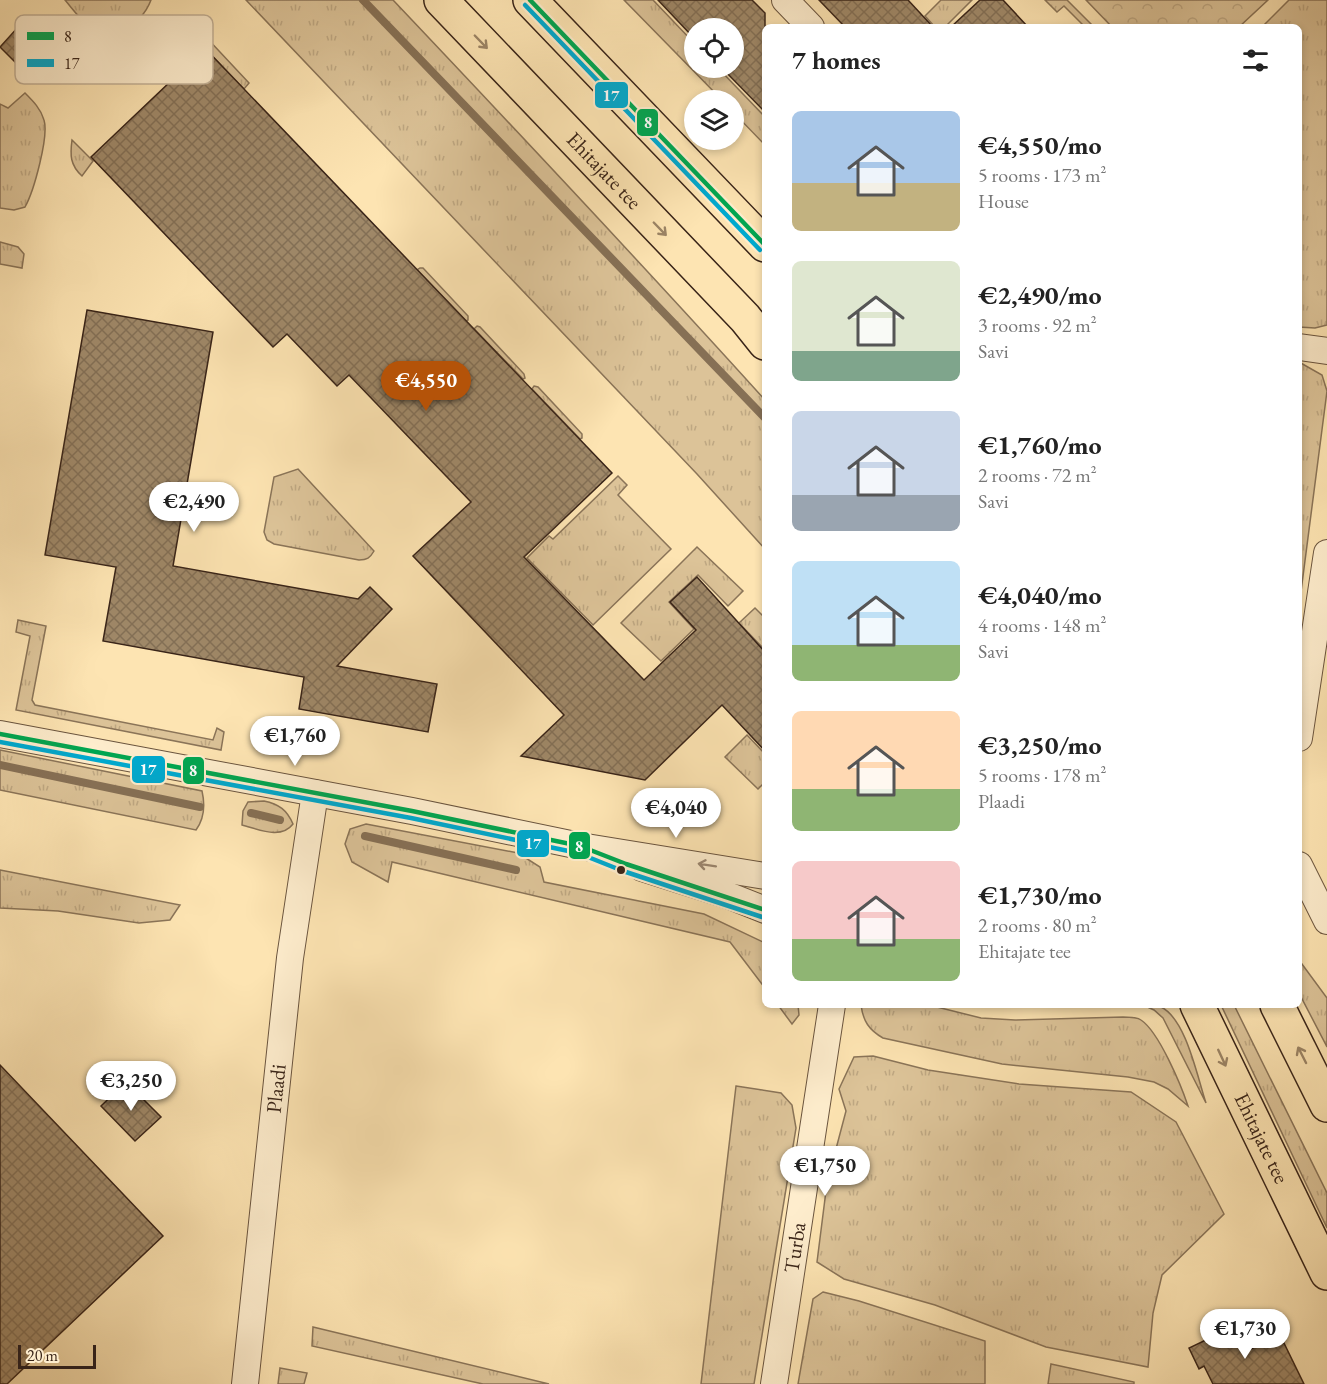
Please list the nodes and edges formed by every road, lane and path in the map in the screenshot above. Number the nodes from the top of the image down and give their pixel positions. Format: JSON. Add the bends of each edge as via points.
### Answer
{"nodes":[{"id":1,"x":441,"y":0,"type":"edge"},
{"id":2,"x":530,"y":0,"type":"edge"},
{"id":3,"x":785,"y":0,"type":"edge"},
{"id":4,"x":808,"y":24,"type":"edge"},
{"id":5,"x":762,"y":242,"type":"edge"},
{"id":6,"x":762,"y":339,"type":"edge"},
{"id":7,"x":1302,"y":347,"type":"edge"},
{"id":8,"x":1327,"y":351,"type":"edge"},
{"id":9,"x":1327,"y":553,"type":"edge"},
{"id":10,"x":1302,"y":718,"type":"edge"},
{"id":11,"x":0,"y":734,"type":"edge"},
{"id":12,"x":315,"y":793,"type":"junction"},
{"id":13,"x":580,"y":846,"type":"junction"},
{"id":14,"x":1302,"y":872,"type":"edge"},
{"id":15,"x":762,"y":876,"type":"edge"},
{"id":16,"x":762,"y":909,"type":"edge"},
{"id":17,"x":1327,"y":921,"type":"edge"},
{"id":18,"x":832,"y":1008,"type":"edge"},
{"id":19,"x":1196,"y":1008,"type":"edge"},
{"id":20,"x":1278,"y":1008,"type":"edge"},
{"id":21,"x":1327,"y":1105,"type":"edge"},
{"id":22,"x":1327,"y":1273,"type":"edge"},
{"id":23,"x":245,"y":1384,"type":"edge"},
{"id":24,"x":774,"y":1384,"type":"edge"}],
"edges":[{"from":1,"to":6,"type":"highway","name":"Ehitajate tee","one_way":true},
{"from":2,"to":5,"type":"highway"},
{"from":3,"to":4,"type":"street"},
{"from":7,"to":8,"type":"street"},
{"from":9,"to":10,"type":"street"},
{"from":11,"to":12,"type":"street"},
{"from":12,"to":13,"type":"street"},
{"from":12,"to":23,"type":"street","name":"Plaadi","via":[[290,958]]},
{"from":15,"to":13,"type":"street","one_way":true},
{"from":13,"to":16,"type":"street"},
{"from":14,"to":17,"type":"street"},
{"from":18,"to":24,"type":"street","name":"Turba"},
{"from":19,"to":22,"type":"highway","name":"Ehitajate tee","one_way":true},
{"from":21,"to":20,"type":"highway","one_way":true}]}
